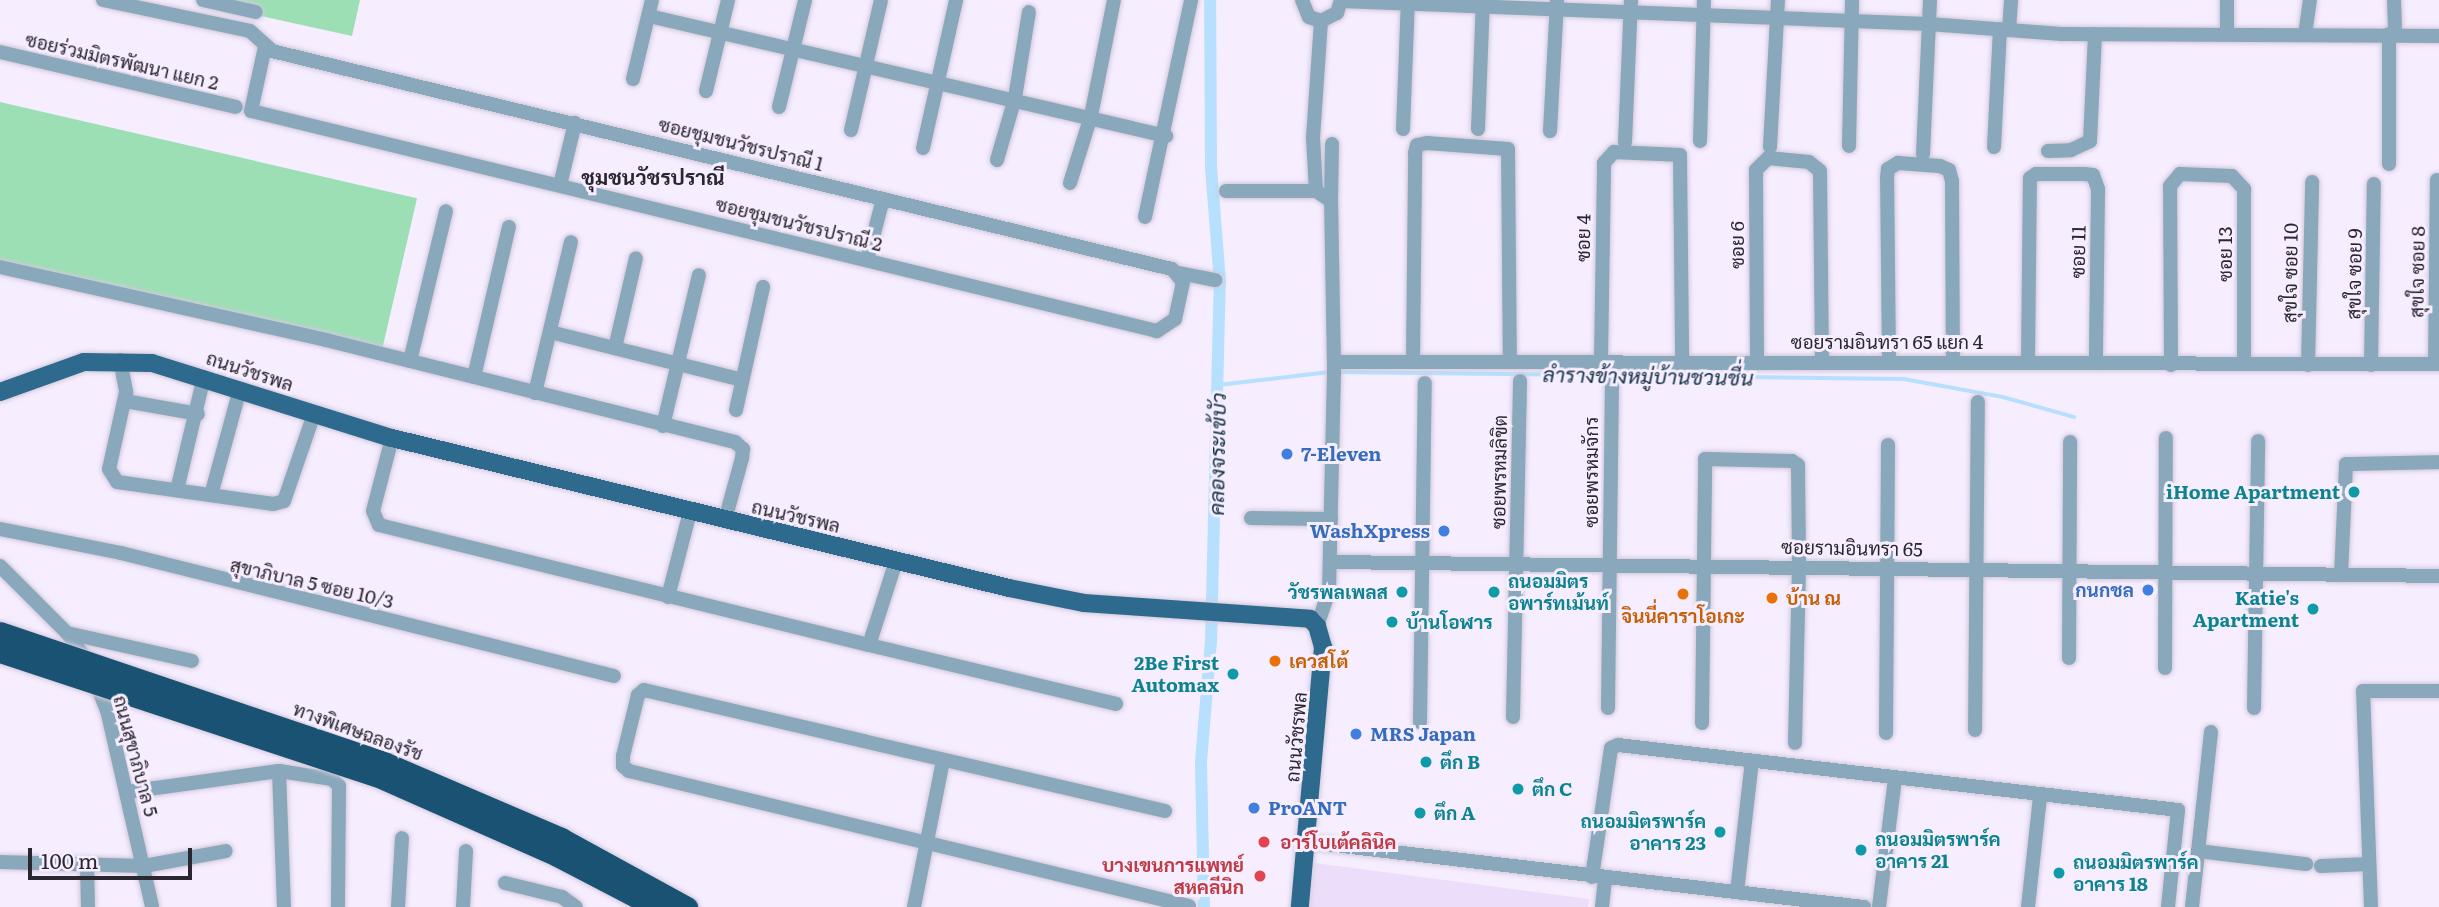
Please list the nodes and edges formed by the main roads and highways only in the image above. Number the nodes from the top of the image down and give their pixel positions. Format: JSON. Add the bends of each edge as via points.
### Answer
{"nodes":[{"id":1,"x":0,"y":392,"type":"edge"},
{"id":2,"x":0,"y":632,"type":"edge"},
{"id":3,"x":0,"y":652,"type":"edge"},
{"id":4,"x":654,"y":907,"type":"edge"},
{"id":5,"x":687,"y":907,"type":"edge"},
{"id":6,"x":1300,"y":907,"type":"edge"}],
"edges":[{"from":1,"to":6,"type":"main road","name":"ถนนวัชรพล","via":[[65,367],[120,360],[204,377],[392,438],[1063,599],[1299,616],[1317,626],[1323,647]]},
{"from":2,"to":5,"type":"highway","name":"ทางพิเศษฉลองรัช","bridge":true,"via":[[384,762],[561,838]]},
{"from":3,"to":4,"type":"highway","name":"ทางพิเศษฉลองรัช","bridge":true,"via":[[376,776],[534,845]]}]}
